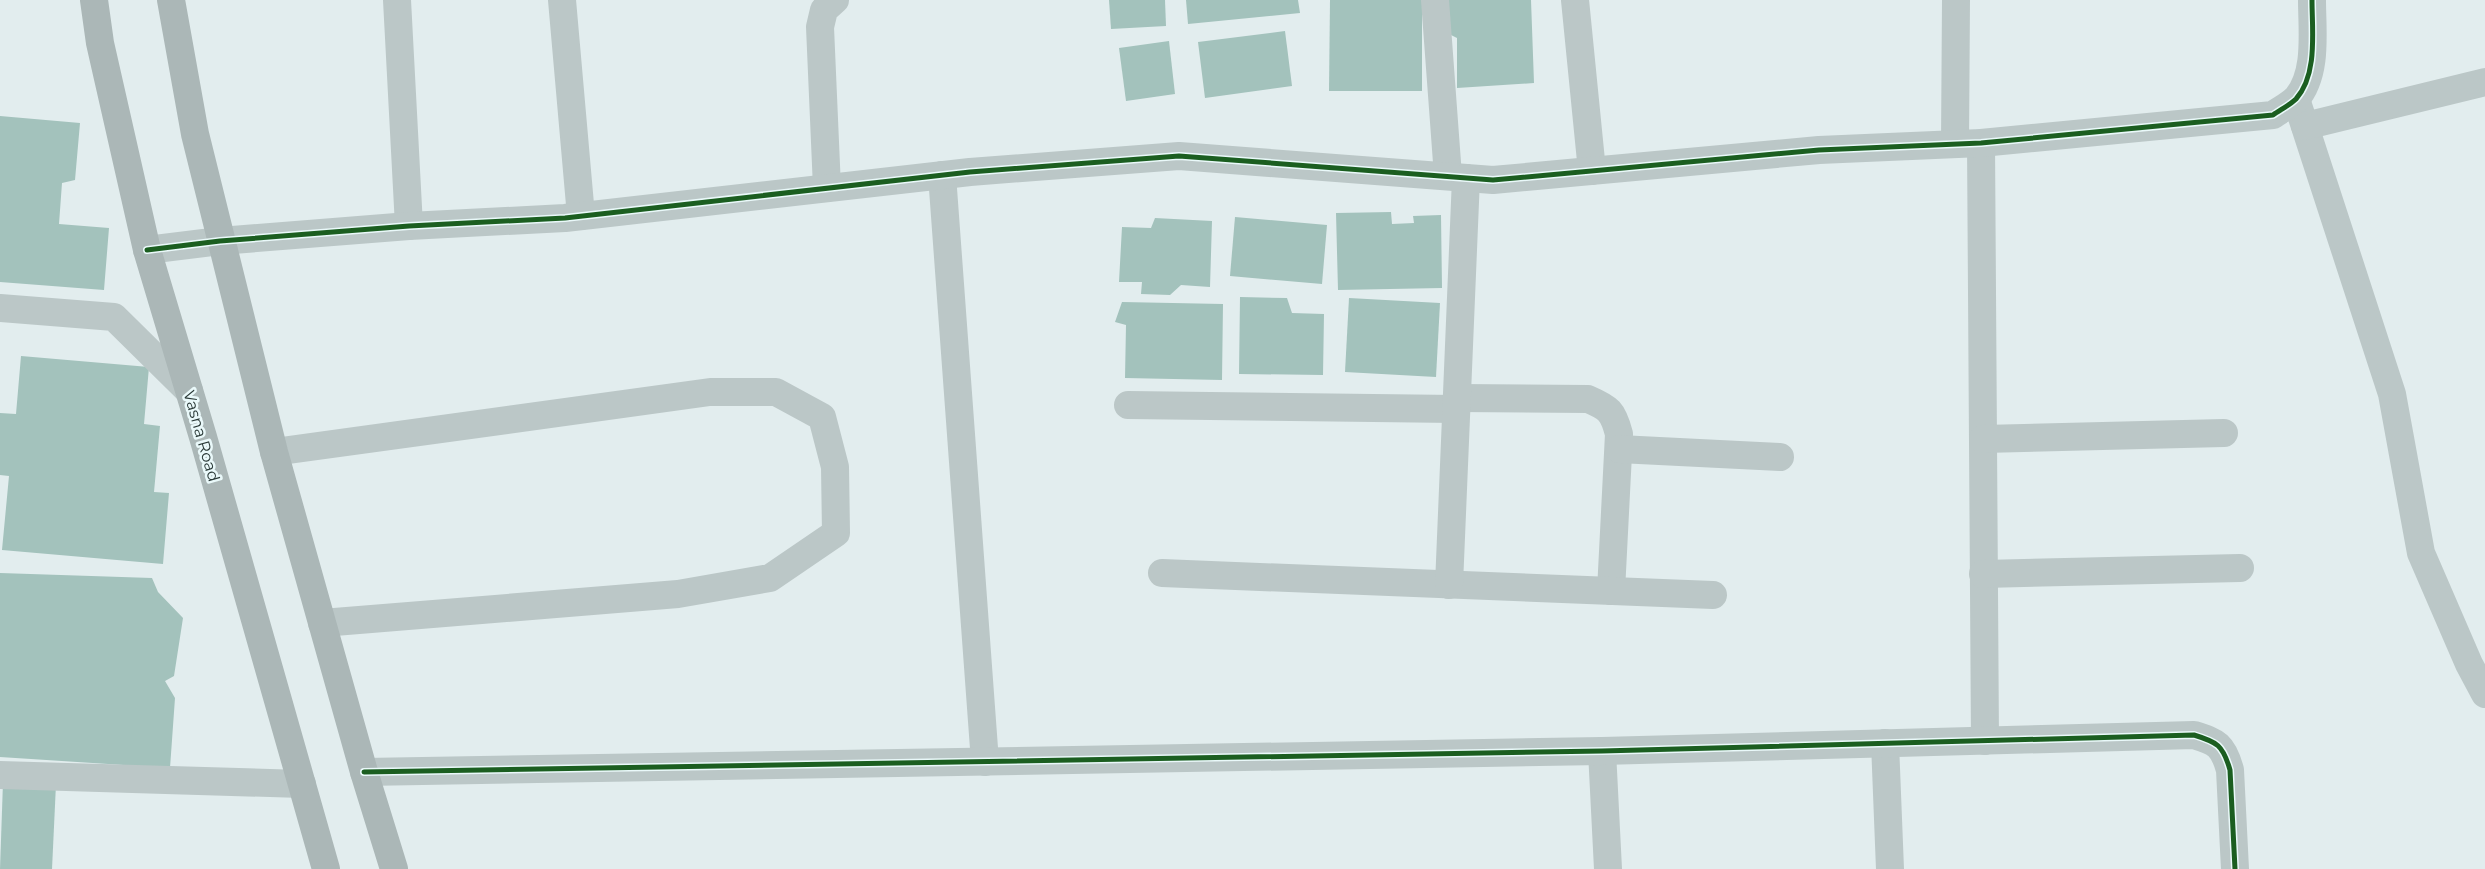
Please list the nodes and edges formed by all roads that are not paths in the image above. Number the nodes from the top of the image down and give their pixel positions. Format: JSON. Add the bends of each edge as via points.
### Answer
{"nodes":[{"id":1,"x":94,"y":0,"type":"edge"},
{"id":2,"x":171,"y":0,"type":"edge"},
{"id":3,"x":397,"y":0,"type":"edge"},
{"id":4,"x":562,"y":0,"type":"edge"},
{"id":5,"x":835,"y":0,"type":"edge"},
{"id":6,"x":1435,"y":0,"type":"edge"},
{"id":7,"x":1575,"y":0,"type":"edge"},
{"id":8,"x":1956,"y":0,"type":"edge"},
{"id":9,"x":2312,"y":0,"type":"edge"},
{"id":10,"x":2485,"y":82,"type":"edge"},
{"id":11,"x":2296,"y":99,"type":"junction"},
{"id":12,"x":2305,"y":126,"type":"junction"},
{"id":13,"x":1968,"y":144,"type":"junction"},
{"id":14,"x":1592,"y":171,"type":"junction"},
{"id":15,"x":942,"y":175,"type":"junction"},
{"id":16,"x":1457,"y":177,"type":"junction"},
{"id":17,"x":827,"y":188,"type":"junction"},
{"id":18,"x":581,"y":216,"type":"junction"},
{"id":19,"x":409,"y":226,"type":"junction"},
{"id":20,"x":220,"y":241,"type":"junction"},
{"id":21,"x":147,"y":250,"type":"junction"},
{"id":22,"x":0,"y":308,"type":"edge"},
{"id":23,"x":189,"y":391,"type":"junction"},
{"id":24,"x":1457,"y":403,"type":"junction"},
{"id":25,"x":1128,"y":405,"type":"dead end"},
{"id":26,"x":2224,"y":433,"type":"dead end"},
{"id":27,"x":1983,"y":439,"type":"junction"},
{"id":28,"x":1618,"y":449,"type":"junction"},
{"id":29,"x":274,"y":452,"type":"junction"},
{"id":30,"x":1780,"y":457,"type":"dead end"},
{"id":31,"x":2240,"y":568,"type":"dead end"},
{"id":32,"x":1162,"y":573,"type":"dead end"},
{"id":33,"x":1984,"y":574,"type":"junction"},
{"id":34,"x":1449,"y":585,"type":"junction"},
{"id":35,"x":1611,"y":591,"type":"junction"},
{"id":36,"x":1713,"y":595,"type":"dead end"},
{"id":37,"x":322,"y":623,"type":"junction"},
{"id":38,"x":2485,"y":694,"type":"edge"},
{"id":39,"x":1985,"y":741,"type":"junction"},
{"id":40,"x":1885,"y":743,"type":"junction"},
{"id":41,"x":1602,"y":751,"type":"junction"},
{"id":42,"x":985,"y":762,"type":"junction"},
{"id":43,"x":364,"y":772,"type":"junction"},
{"id":44,"x":0,"y":775,"type":"edge"},
{"id":45,"x":302,"y":784,"type":"junction"},
{"id":46,"x":326,"y":869,"type":"edge"},
{"id":47,"x":394,"y":869,"type":"edge"},
{"id":48,"x":1608,"y":869,"type":"edge"},
{"id":49,"x":1890,"y":869,"type":"edge"},
{"id":50,"x":2235,"y":869,"type":"edge"}],
"edges":[{"from":1,"to":21,"type":"main road","name":"Vasna Road","via":[[100,43]]},
{"from":2,"to":20,"type":"main road","via":[[195,134]]},
{"from":3,"to":19,"type":"street"},
{"from":4,"to":18,"type":"street"},
{"from":5,"to":17,"type":"street","via":[[824,10],[820,27]]},
{"from":6,"to":16,"type":"street"},
{"from":7,"to":14,"type":"street"},
{"from":8,"to":13,"type":"street"},
{"from":9,"to":11,"type":"street","via":[[2311,58],[2307,79]]},
{"from":10,"to":12,"type":"street"},
{"from":11,"to":12,"type":"street"},
{"from":11,"to":13,"type":"street","via":[[2274,115]]},
{"from":12,"to":38,"type":"street","via":[[2392,394],[2421,553]]},
{"from":13,"to":14,"type":"street","via":[[1819,150]]},
{"from":13,"to":27,"type":"street"},
{"from":14,"to":16,"type":"street","via":[[1494,180]]},
{"from":15,"to":16,"type":"street","via":[[1179,156]]},
{"from":15,"to":17,"type":"street"},
{"from":15,"to":42,"type":"street"},
{"from":16,"to":24,"type":"street"},
{"from":17,"to":18,"type":"street"},
{"from":18,"to":19,"type":"street"},
{"from":19,"to":20,"type":"street"},
{"from":20,"to":21,"type":"street"},
{"from":20,"to":29,"type":"main road"},
{"from":21,"to":23,"type":"main road","name":"Vasna Road"},
{"from":22,"to":23,"type":"street","via":[[114,317]]},
{"from":23,"to":45,"type":"main road","name":"Vasna Road"},
{"from":24,"to":25,"type":"street"},
{"from":24,"to":28,"type":"street","via":[[1588,399],[1604,406],[1614,416],[1619,434]]},
{"from":24,"to":34,"type":"street"},
{"from":26,"to":27,"type":"street"},
{"from":27,"to":33,"type":"street"},
{"from":28,"to":30,"type":"street"},
{"from":28,"to":35,"type":"street"},
{"from":29,"to":37,"type":"main road"},
{"from":29,"to":37,"type":"street","via":[[710,392],[776,392],[822,417],[834,467],[836,534],[770,578],[678,594]]},
{"from":31,"to":33,"type":"street"},
{"from":32,"to":34,"type":"street"},
{"from":33,"to":39,"type":"street"},
{"from":34,"to":35,"type":"street"},
{"from":35,"to":36,"type":"street"},
{"from":37,"to":43,"type":"main road"},
{"from":39,"to":40,"type":"street"},
{"from":39,"to":50,"type":"street","via":[[2194,735],[2215,741],[2226,754],[2230,770]]},
{"from":40,"to":41,"type":"street"},
{"from":40,"to":49,"type":"street"},
{"from":41,"to":42,"type":"street"},
{"from":41,"to":48,"type":"street"},
{"from":42,"to":43,"type":"street"},
{"from":43,"to":47,"type":"main road"},
{"from":44,"to":45,"type":"street"},
{"from":45,"to":46,"type":"main road","name":"Vasna Road"}]}
